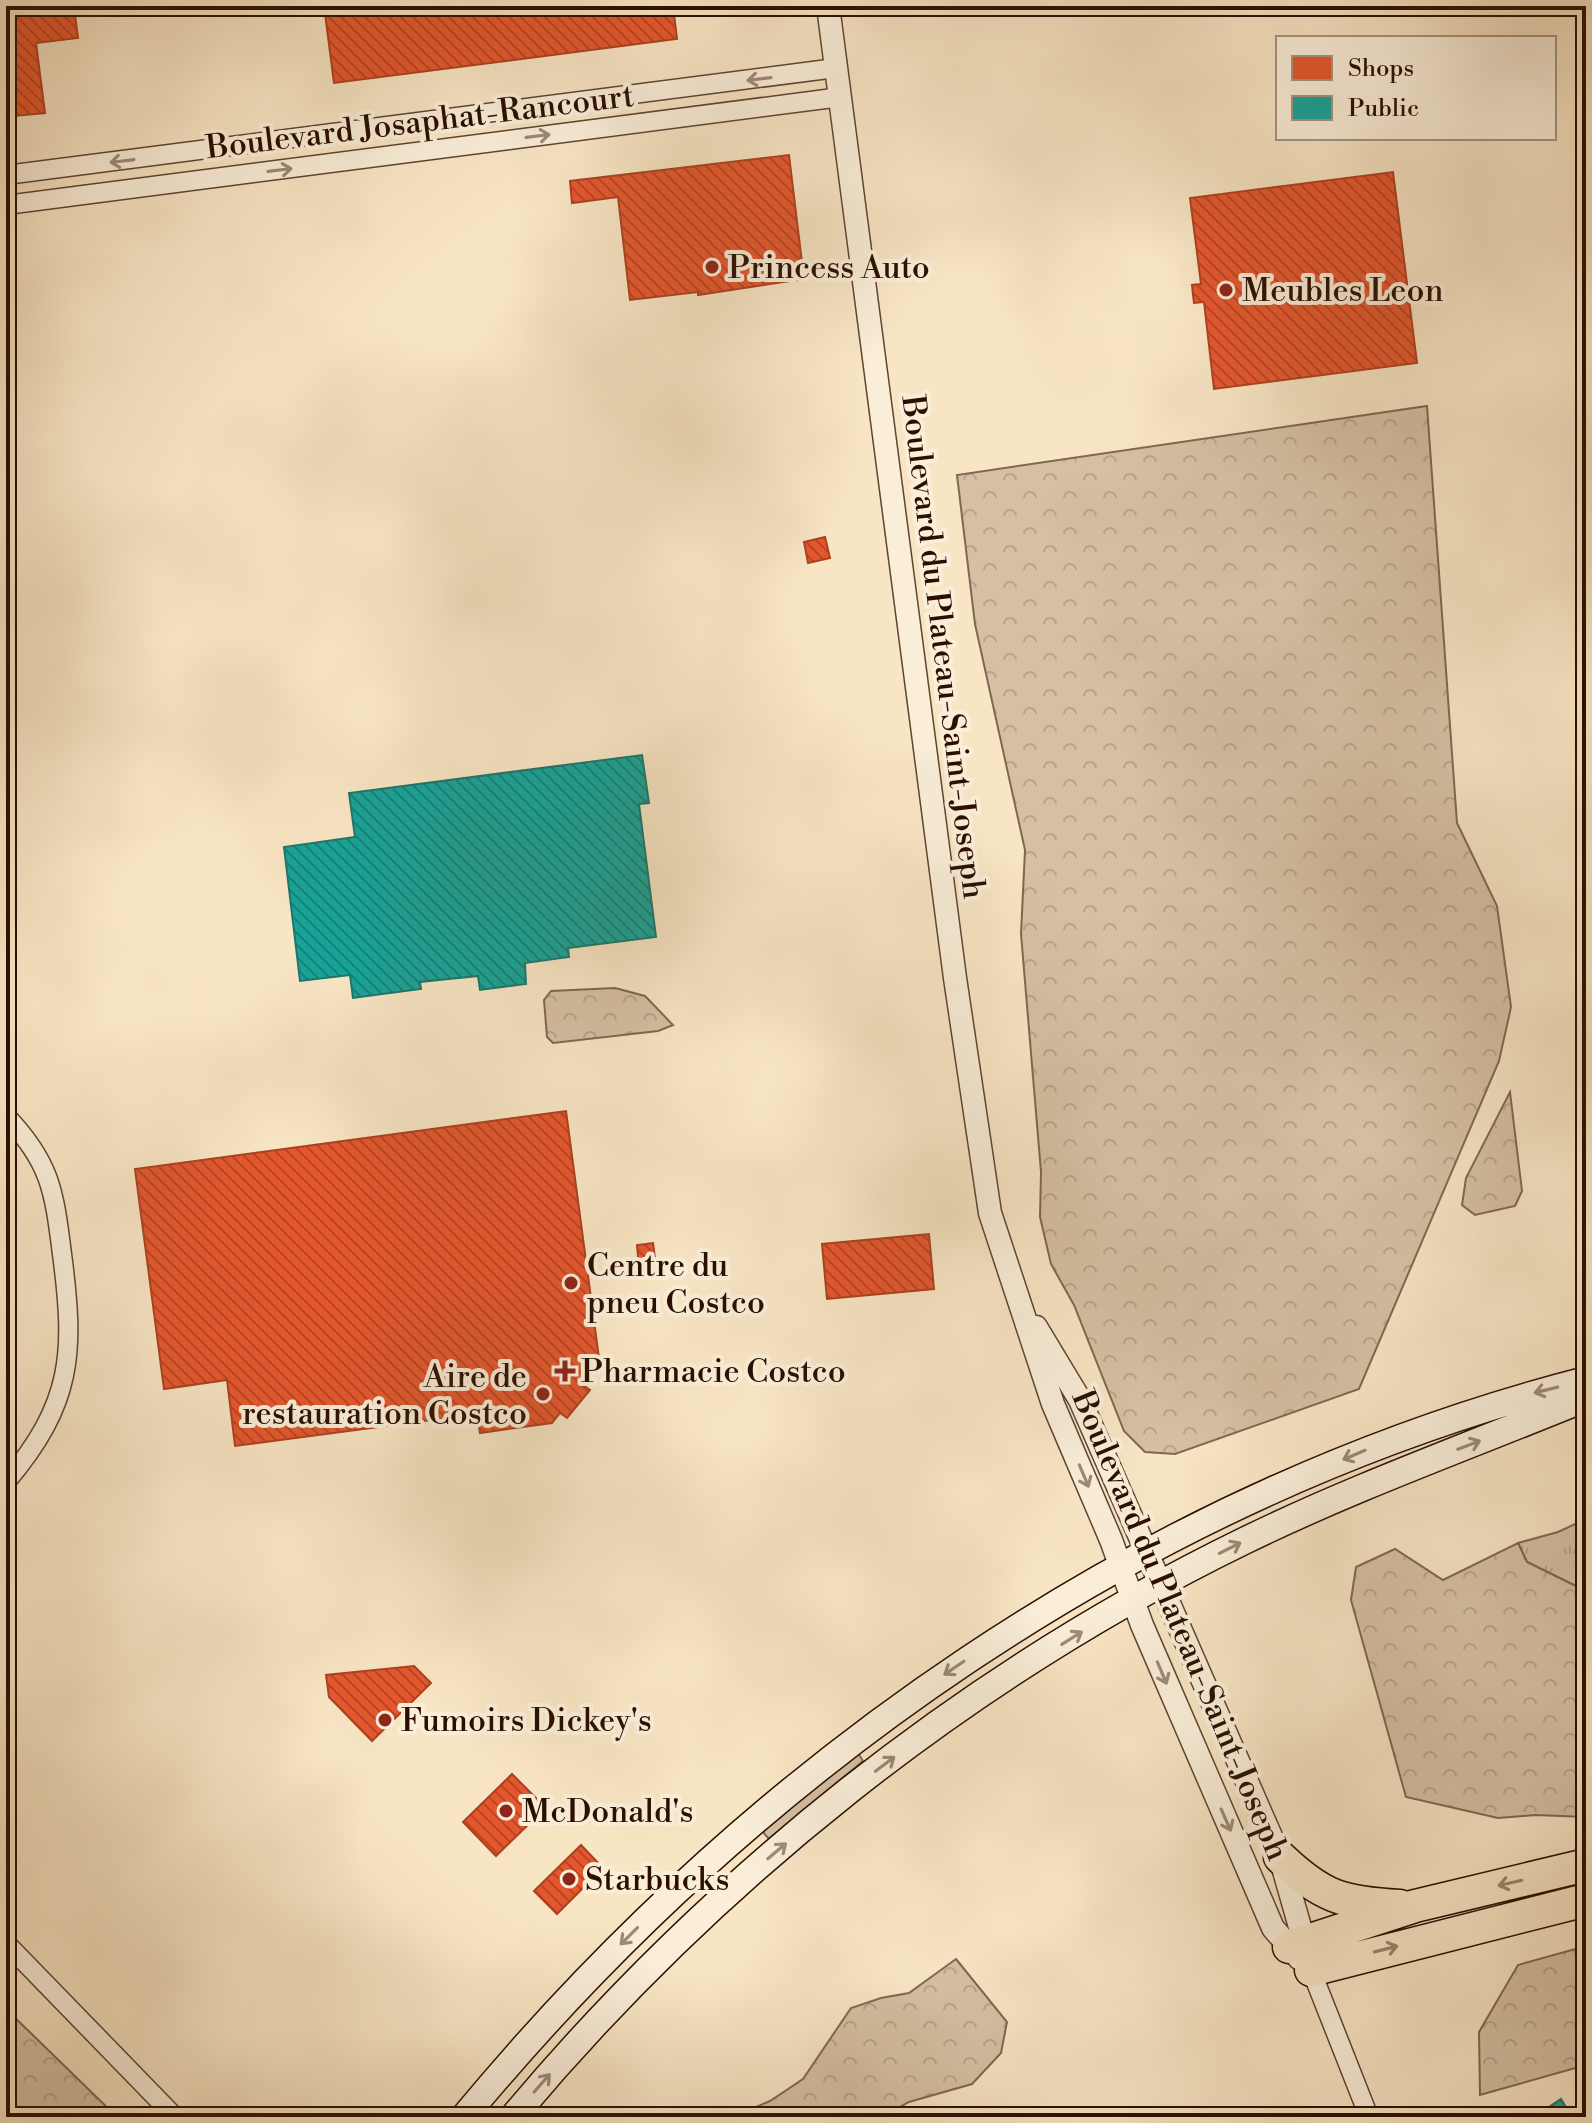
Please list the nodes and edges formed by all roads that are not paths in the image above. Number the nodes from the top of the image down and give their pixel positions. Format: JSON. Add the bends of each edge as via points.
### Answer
{"nodes":[{"id":1,"x":828,"y":6,"type":"edge"},
{"id":2,"x":836,"y":68,"type":"junction"},
{"id":3,"x":841,"y":97,"type":"junction"},
{"id":4,"x":6,"y":175,"type":"edge"},
{"id":5,"x":6,"y":205,"type":"edge"},
{"id":6,"x":6,"y":1116,"type":"edge"},
{"id":7,"x":1015,"y":1292,"type":"junction"},
{"id":8,"x":1586,"y":1380,"type":"edge"},
{"id":9,"x":1586,"y":1398,"type":"edge"},
{"id":10,"x":6,"y":1482,"type":"edge"},
{"id":11,"x":1147,"y":1553,"type":"junction"},
{"id":12,"x":1121,"y":1567,"type":"junction"},
{"id":13,"x":1161,"y":1584,"type":"junction"},
{"id":14,"x":1133,"y":1600,"type":"junction"},
{"id":15,"x":1280,"y":1857,"type":"junction"},
{"id":16,"x":1586,"y":1865,"type":"edge"},
{"id":17,"x":1586,"y":1900,"type":"edge"},
{"id":18,"x":1415,"y":1906,"type":"junction"},
{"id":19,"x":6,"y":1943,"type":"edge"},
{"id":20,"x":1302,"y":1953,"type":"junction"},
{"id":21,"x":175,"y":2117,"type":"edge"},
{"id":22,"x":464,"y":2117,"type":"edge"},
{"id":23,"x":513,"y":2117,"type":"edge"},
{"id":24,"x":1369,"y":2117,"type":"edge"}],
"edges":[{"from":1,"to":2,"type":"street","name":"Boulevard du Plateau-Saint-Joseph"},
{"from":2,"to":3,"type":"street","name":"Boulevard du Plateau-Saint-Joseph"},
{"from":2,"to":4,"type":"street","name":"Boulevard Josaphat-Rancourt","one_way":true},
{"from":5,"to":3,"type":"street","name":"Boulevard Josaphat-Rancourt","one_way":true},
{"from":3,"to":7,"type":"street","name":"Boulevard du Plateau-Saint-Joseph","via":[[978,1149],[993,1226]]},
{"from":6,"to":10,"type":"street","via":[[41,1158],[49,1181],[70,1335],[67,1369],[51,1417]]},
{"from":7,"to":11,"type":"street","name":"Boulevard du Plateau-Saint-Joseph","via":[[1080,1400]]},
{"from":7,"to":12,"type":"street","name":"Boulevard du Plateau-Saint-Joseph","one_way":true,"via":[[1053,1404]]},
{"from":8,"to":11,"type":"main road","one_way":true,"via":[[1489,1405],[1382,1443]]},
{"from":13,"to":9,"type":"main road","one_way":true,"via":[[1325,1503]]},
{"from":11,"to":12,"type":"main road"},
{"from":11,"to":13,"type":"street","name":"Boulevard du Plateau-Saint-Joseph"},
{"from":12,"to":14,"type":"street","name":"Boulevard du Plateau-Saint-Joseph"},
{"from":12,"to":22,"type":"main road","one_way":true,"via":[[933,1682],[755,1819],[604,1961]]},
{"from":13,"to":14,"type":"main road"},
{"from":13,"to":15,"type":"street","name":"Boulevard du Plateau-Saint-Joseph"},
{"from":14,"to":20,"type":"street","name":"Boulevard du Plateau-Saint-Joseph","one_way":true,"via":[[1273,1928]]},
{"from":23,"to":14,"type":"main road","one_way":true,"via":[[659,1959],[813,1821],[960,1710]]},
{"from":15,"to":18,"type":"highway","via":[[1330,1897],[1358,1904]]},
{"from":15,"to":20,"type":"street","name":"Boulevard du Plateau-Saint-Joseph"},
{"from":16,"to":18,"type":"highway","one_way":true},
{"from":20,"to":17,"type":"highway","one_way":true},
{"from":18,"to":20,"type":"highway"},
{"from":19,"to":21,"type":"street"},
{"from":20,"to":24,"type":"street","name":"Boulevard du Plateau-Saint-Joseph"}]}
